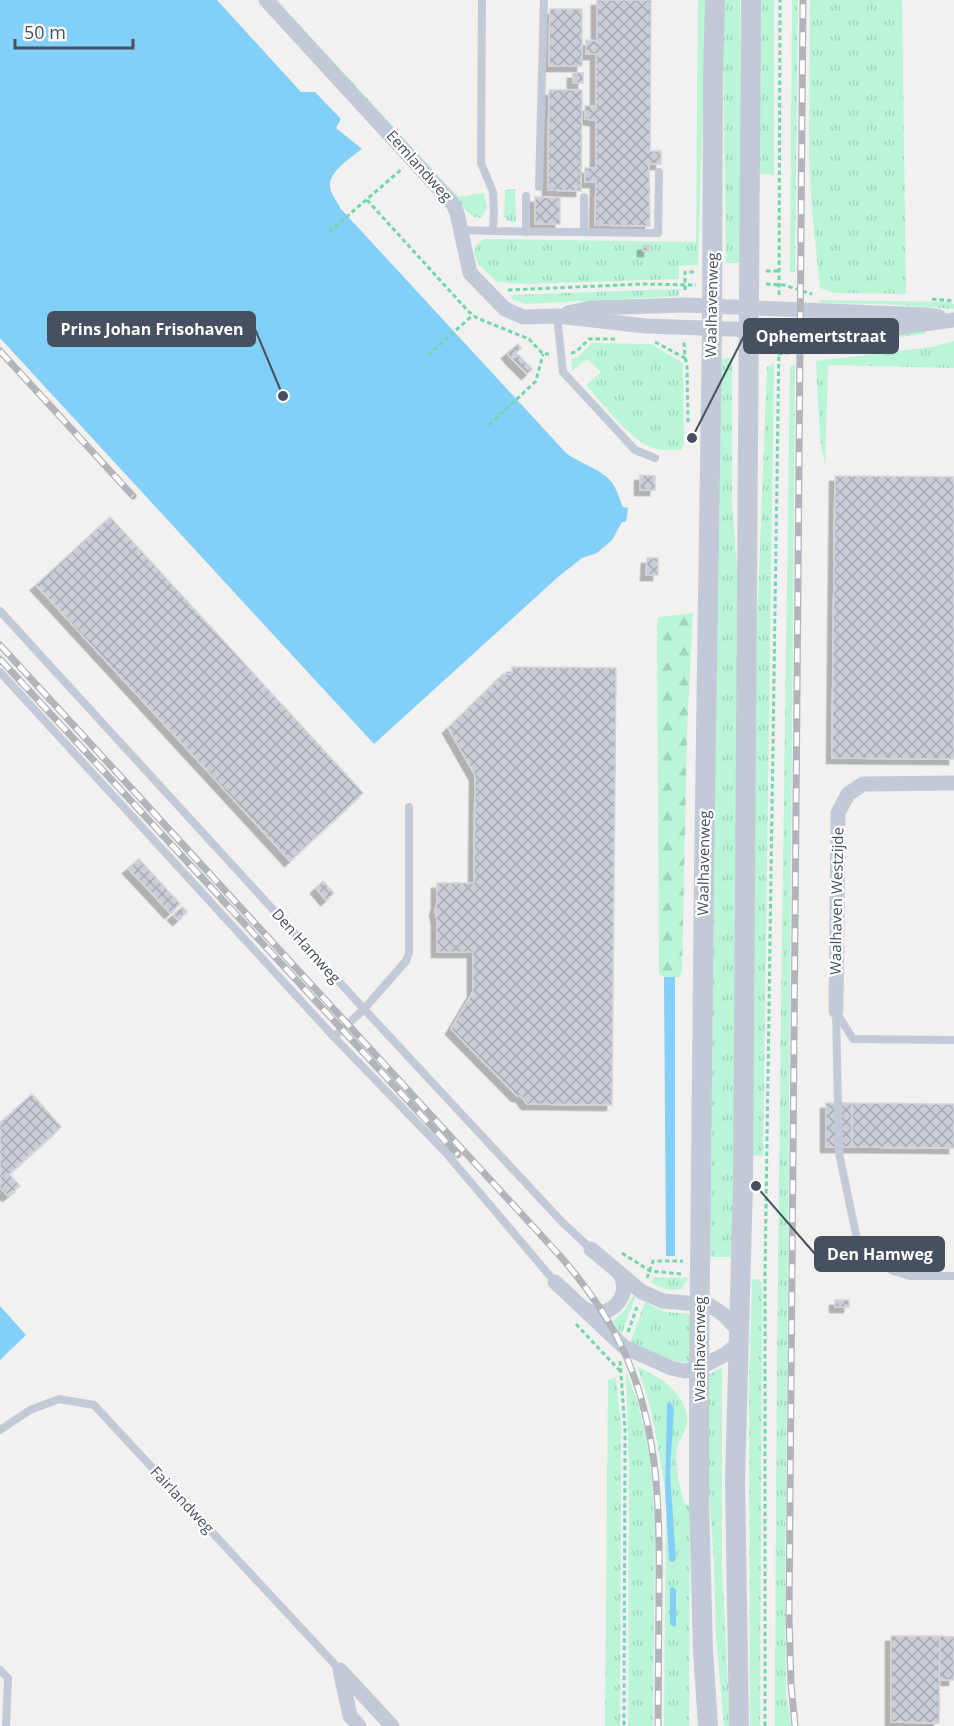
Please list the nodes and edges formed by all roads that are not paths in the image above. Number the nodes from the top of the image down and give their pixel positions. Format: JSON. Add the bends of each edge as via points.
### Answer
{"nodes":[{"id":1,"x":266,"y":0,"type":"edge"},
{"id":2,"x":482,"y":0,"type":"edge"},
{"id":3,"x":544,"y":0,"type":"edge"},
{"id":4,"x":715,"y":0,"type":"edge"},
{"id":5,"x":751,"y":0,"type":"edge"},
{"id":6,"x":659,"y":172,"type":"dead end"},
{"id":7,"x":539,"y":187,"type":"dead end"},
{"id":8,"x":526,"y":195,"type":"dead end"},
{"id":9,"x":584,"y":197,"type":"dead end"},
{"id":10,"x":461,"y":230,"type":"junction"},
{"id":11,"x":493,"y":231,"type":"junction"},
{"id":12,"x":526,"y":232,"type":"junction"},
{"id":13,"x":584,"y":232,"type":"junction"},
{"id":14,"x":712,"y":306,"type":"junction"},
{"id":15,"x":750,"y":308,"type":"junction"},
{"id":16,"x":557,"y":316,"type":"junction"},
{"id":17,"x":954,"y":320,"type":"edge"},
{"id":18,"x":712,"y":329,"type":"junction"},
{"id":19,"x":749,"y":330,"type":"junction"},
{"id":20,"x":656,"y":458,"type":"dead end"},
{"id":21,"x":0,"y":611,"type":"edge"},
{"id":22,"x":0,"y":672,"type":"edge"},
{"id":23,"x":954,"y":783,"type":"edge"},
{"id":24,"x":409,"y":807,"type":"dead end"},
{"id":25,"x":364,"y":1009,"type":"junction"},
{"id":26,"x":836,"y":1011,"type":"junction"},
{"id":27,"x":334,"y":1037,"type":"junction"},
{"id":28,"x":954,"y":1040,"type":"edge"},
{"id":29,"x":591,"y":1249,"type":"joint"},
{"id":30,"x":619,"y":1273,"type":"junction"},
{"id":31,"x":954,"y":1276,"type":"edge"},
{"id":32,"x":555,"y":1282,"type":"joint"},
{"id":33,"x":573,"y":1299,"type":"junction"},
{"id":34,"x":700,"y":1303,"type":"junction"},
{"id":35,"x":740,"y":1338,"type":"junction"},
{"id":36,"x":671,"y":1368,"type":"junction"},
{"id":37,"x":699,"y":1368,"type":"junction"},
{"id":38,"x":700,"y":1406,"type":"junction"},
{"id":39,"x":0,"y":1430,"type":"edge"},
{"id":40,"x":0,"y":1670,"type":"edge"},
{"id":41,"x":340,"y":1670,"type":"junction"},
{"id":42,"x":6,"y":1726,"type":"edge"},
{"id":43,"x":359,"y":1726,"type":"edge"},
{"id":44,"x":392,"y":1726,"type":"edge"},
{"id":45,"x":708,"y":1726,"type":"edge"},
{"id":46,"x":739,"y":1726,"type":"edge"}],
"edges":[{"from":1,"to":10,"type":"street","name":"Eemlandweg","via":[[453,204]]},
{"from":2,"to":11,"type":"lane","via":[[481,164],[493,192]]},
{"from":3,"to":7,"type":"lane"},
{"from":4,"to":14,"type":"street","name":"Waalhavenweg"},
{"from":5,"to":15,"type":"street"},
{"from":6,"to":13,"type":"lane","via":[[658,233]]},
{"from":8,"to":12,"type":"lane"},
{"from":9,"to":13,"type":"lane"},
{"from":10,"to":11,"type":"lane"},
{"from":10,"to":16,"type":"street","name":"Eemlandweg","via":[[468,269],[505,309],[518,316]]},
{"from":11,"to":12,"type":"lane"},
{"from":12,"to":13,"type":"lane"},
{"from":14,"to":15,"type":"street","name":"Eemlandweg"},
{"from":14,"to":16,"type":"street","name":"Eemlandweg","via":[[590,308]]},
{"from":14,"to":18,"type":"street","name":"Waalhavenweg"},
{"from":15,"to":17,"type":"street","name":"Eemlandweg","via":[[926,315]]},
{"from":15,"to":19,"type":"street"},
{"from":16,"to":18,"type":"street","name":"Eemlandweg"},
{"from":16,"to":20,"type":"lane","via":[[563,372],[635,450]]},
{"from":17,"to":19,"type":"street","name":"Eemlandweg","via":[[895,328]]},
{"from":18,"to":19,"type":"street","name":"Eemlandweg"},
{"from":18,"to":34,"type":"street","name":"Waalhavenweg"},
{"from":19,"to":35,"type":"street"},
{"from":21,"to":25,"type":"lane","name":"Den Hamweg"},
{"from":22,"to":27,"type":"lane"},
{"from":23,"to":26,"type":"street","name":"Waalhaven Westzijde","via":[[863,784],[848,794],[843,803],[838,813]]},
{"from":24,"to":25,"type":"lane","via":[[409,953],[400,969]]},
{"from":25,"to":27,"type":"lane"},
{"from":25,"to":29,"type":"lane","name":"Den Hamweg"},
{"from":26,"to":28,"type":"lane","via":[[853,1039]]},
{"from":26,"to":31,"type":"lane","via":[[839,1153],[858,1244],[893,1271],[910,1276]]},
{"from":27,"to":32,"type":"lane","via":[[446,1154]]},
{"from":29,"to":30,"type":"street","name":"Den Hamweg"},
{"from":30,"to":33,"type":"street","via":[[623,1294],[610,1311],[593,1313]]},
{"from":30,"to":34,"type":"street","name":"Den Hamweg","via":[[642,1292],[663,1301]]},
{"from":32,"to":33,"type":"street"},
{"from":33,"to":36,"type":"street","via":[[624,1347]]},
{"from":34,"to":35,"type":"street","name":"Den Hamweg","via":[[723,1314]]},
{"from":34,"to":37,"type":"street","name":"Waalhavenweg"},
{"from":35,"to":37,"type":"street","via":[[724,1355]]},
{"from":35,"to":46,"type":"street","via":[[735,1481]]},
{"from":36,"to":37,"type":"street"},
{"from":36,"to":38,"type":"street","via":[[688,1384]]},
{"from":37,"to":38,"type":"street","name":"Waalhavenweg"},
{"from":38,"to":45,"type":"street","name":"Waalhavenweg","via":[[699,1501]]},
{"from":39,"to":41,"type":"lane","name":"Fairlandweg","via":[[30,1410],[59,1399],[94,1405]]},
{"from":40,"to":42,"type":"lane","via":[[8,1678]]},
{"from":41,"to":43,"type":"street","via":[[350,1716]]},
{"from":41,"to":44,"type":"street","name":"Fairlandweg"}]}
